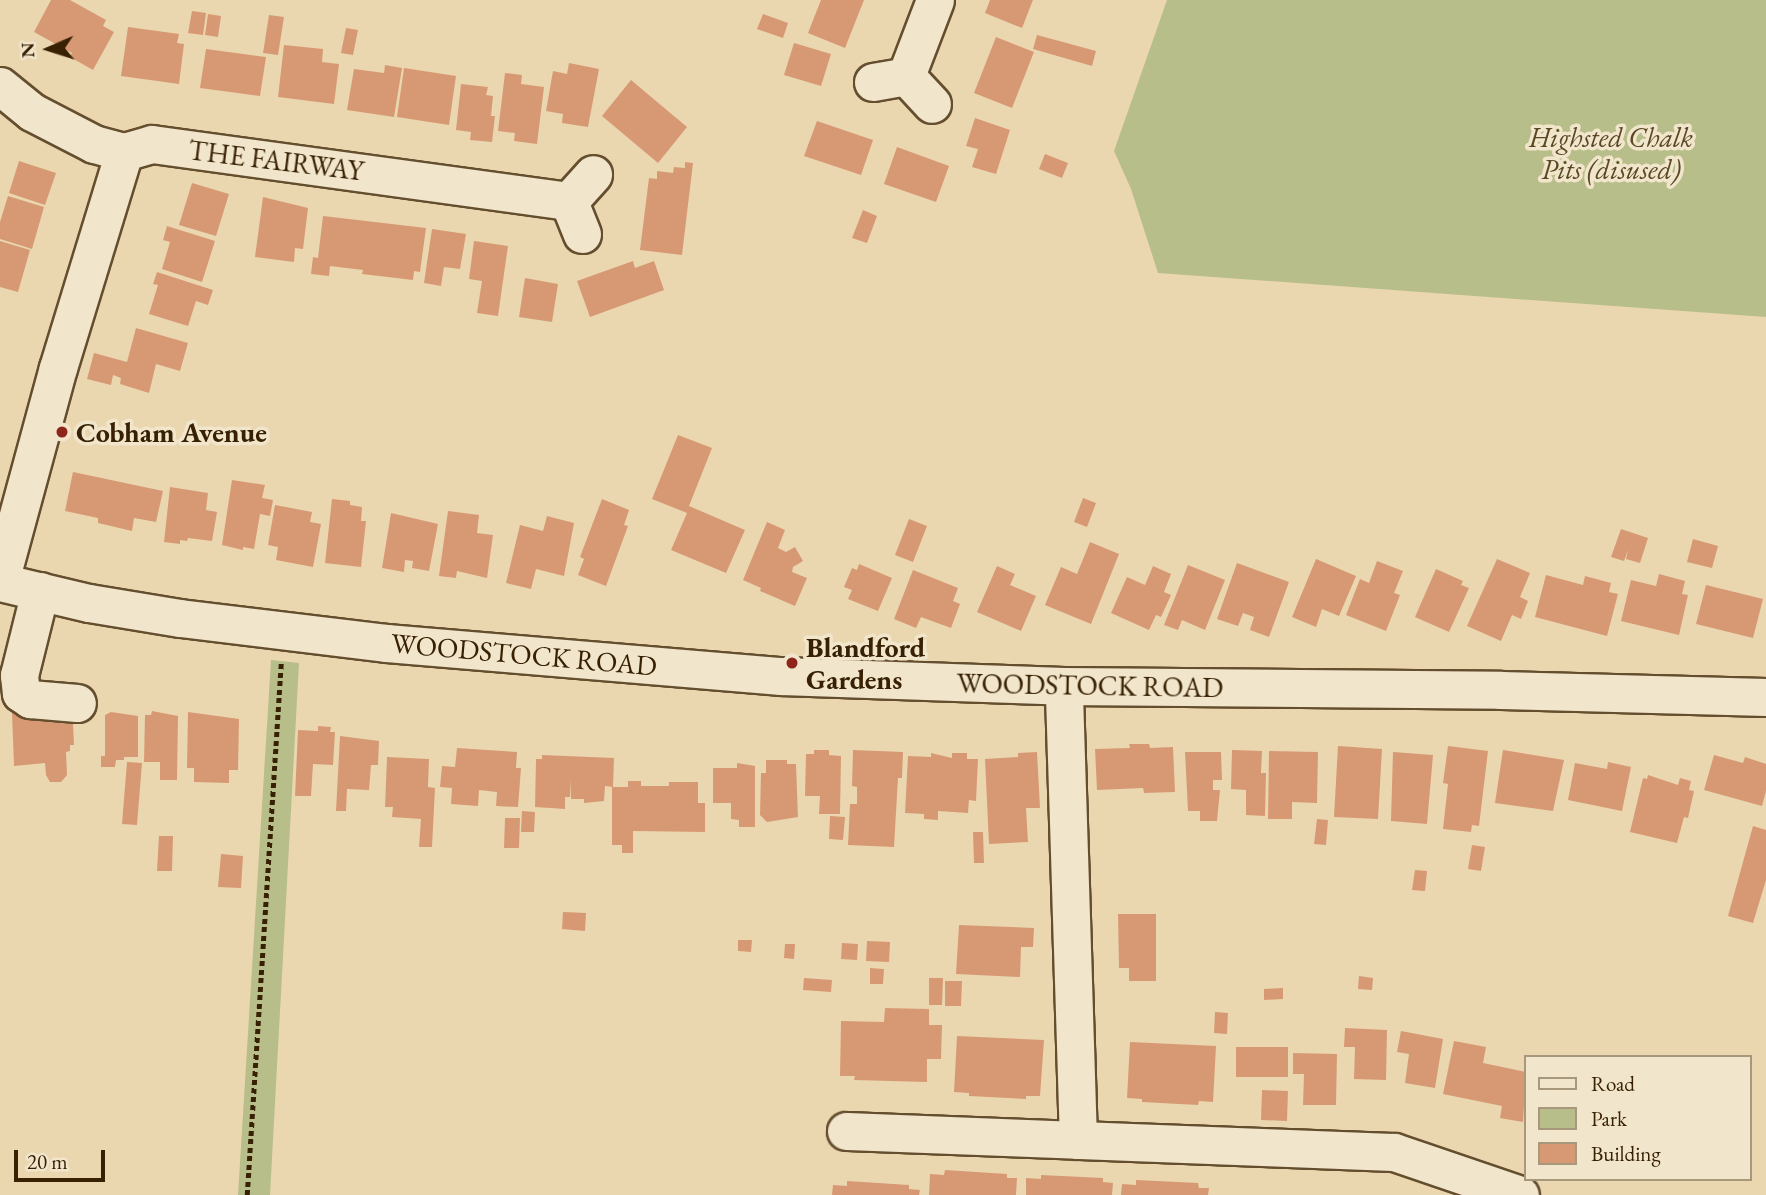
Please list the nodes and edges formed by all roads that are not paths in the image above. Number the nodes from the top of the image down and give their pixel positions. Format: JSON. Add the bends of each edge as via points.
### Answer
{"nodes":[{"id":1,"x":935,"y":0,"type":"edge"},
{"id":2,"x":0,"y":86,"type":"edge"},
{"id":3,"x":932,"y":104,"type":"dead end"},
{"id":4,"x":124,"y":152,"type":"junction"},
{"id":5,"x":593,"y":174,"type":"dead end"},
{"id":6,"x":0,"y":581,"type":"edge"},
{"id":7,"x":40,"y":591,"type":"junction"},
{"id":8,"x":1064,"y":686,"type":"junction"},
{"id":9,"x":1766,"y":697,"type":"edge"},
{"id":10,"x":77,"y":703,"type":"dead end"},
{"id":11,"x":846,"y":1131,"type":"dead end"},
{"id":12,"x":1078,"y":1140,"type":"junction"},
{"id":13,"x":1520,"y":1195,"type":"edge"}],
"edges":[{"from":1,"to":3,"type":"street","via":[[889,79]]},
{"from":2,"to":4,"type":"street","name":"THE FAIRWAY","via":[[32,112],[94,144]]},
{"from":4,"to":5,"type":"street","name":"THE FAIRWAY","via":[[152,145],[178,147],[576,218]]},
{"from":4,"to":6,"type":"street"},
{"from":6,"to":7,"type":"street","name":"WOODSTOCK ROAD"},
{"from":7,"to":8,"type":"street","name":"WOODSTOCK ROAD","via":[[89,603],[283,631],[481,653],[781,677]]},
{"from":7,"to":10,"type":"street","via":[[19,675],[21,693],[30,699]]},
{"from":8,"to":9,"type":"street","name":"WOODSTOCK ROAD"},
{"from":8,"to":12,"type":"street"},
{"from":11,"to":12,"type":"street"},
{"from":12,"to":13,"type":"street","via":[[1394,1153]]}]}
